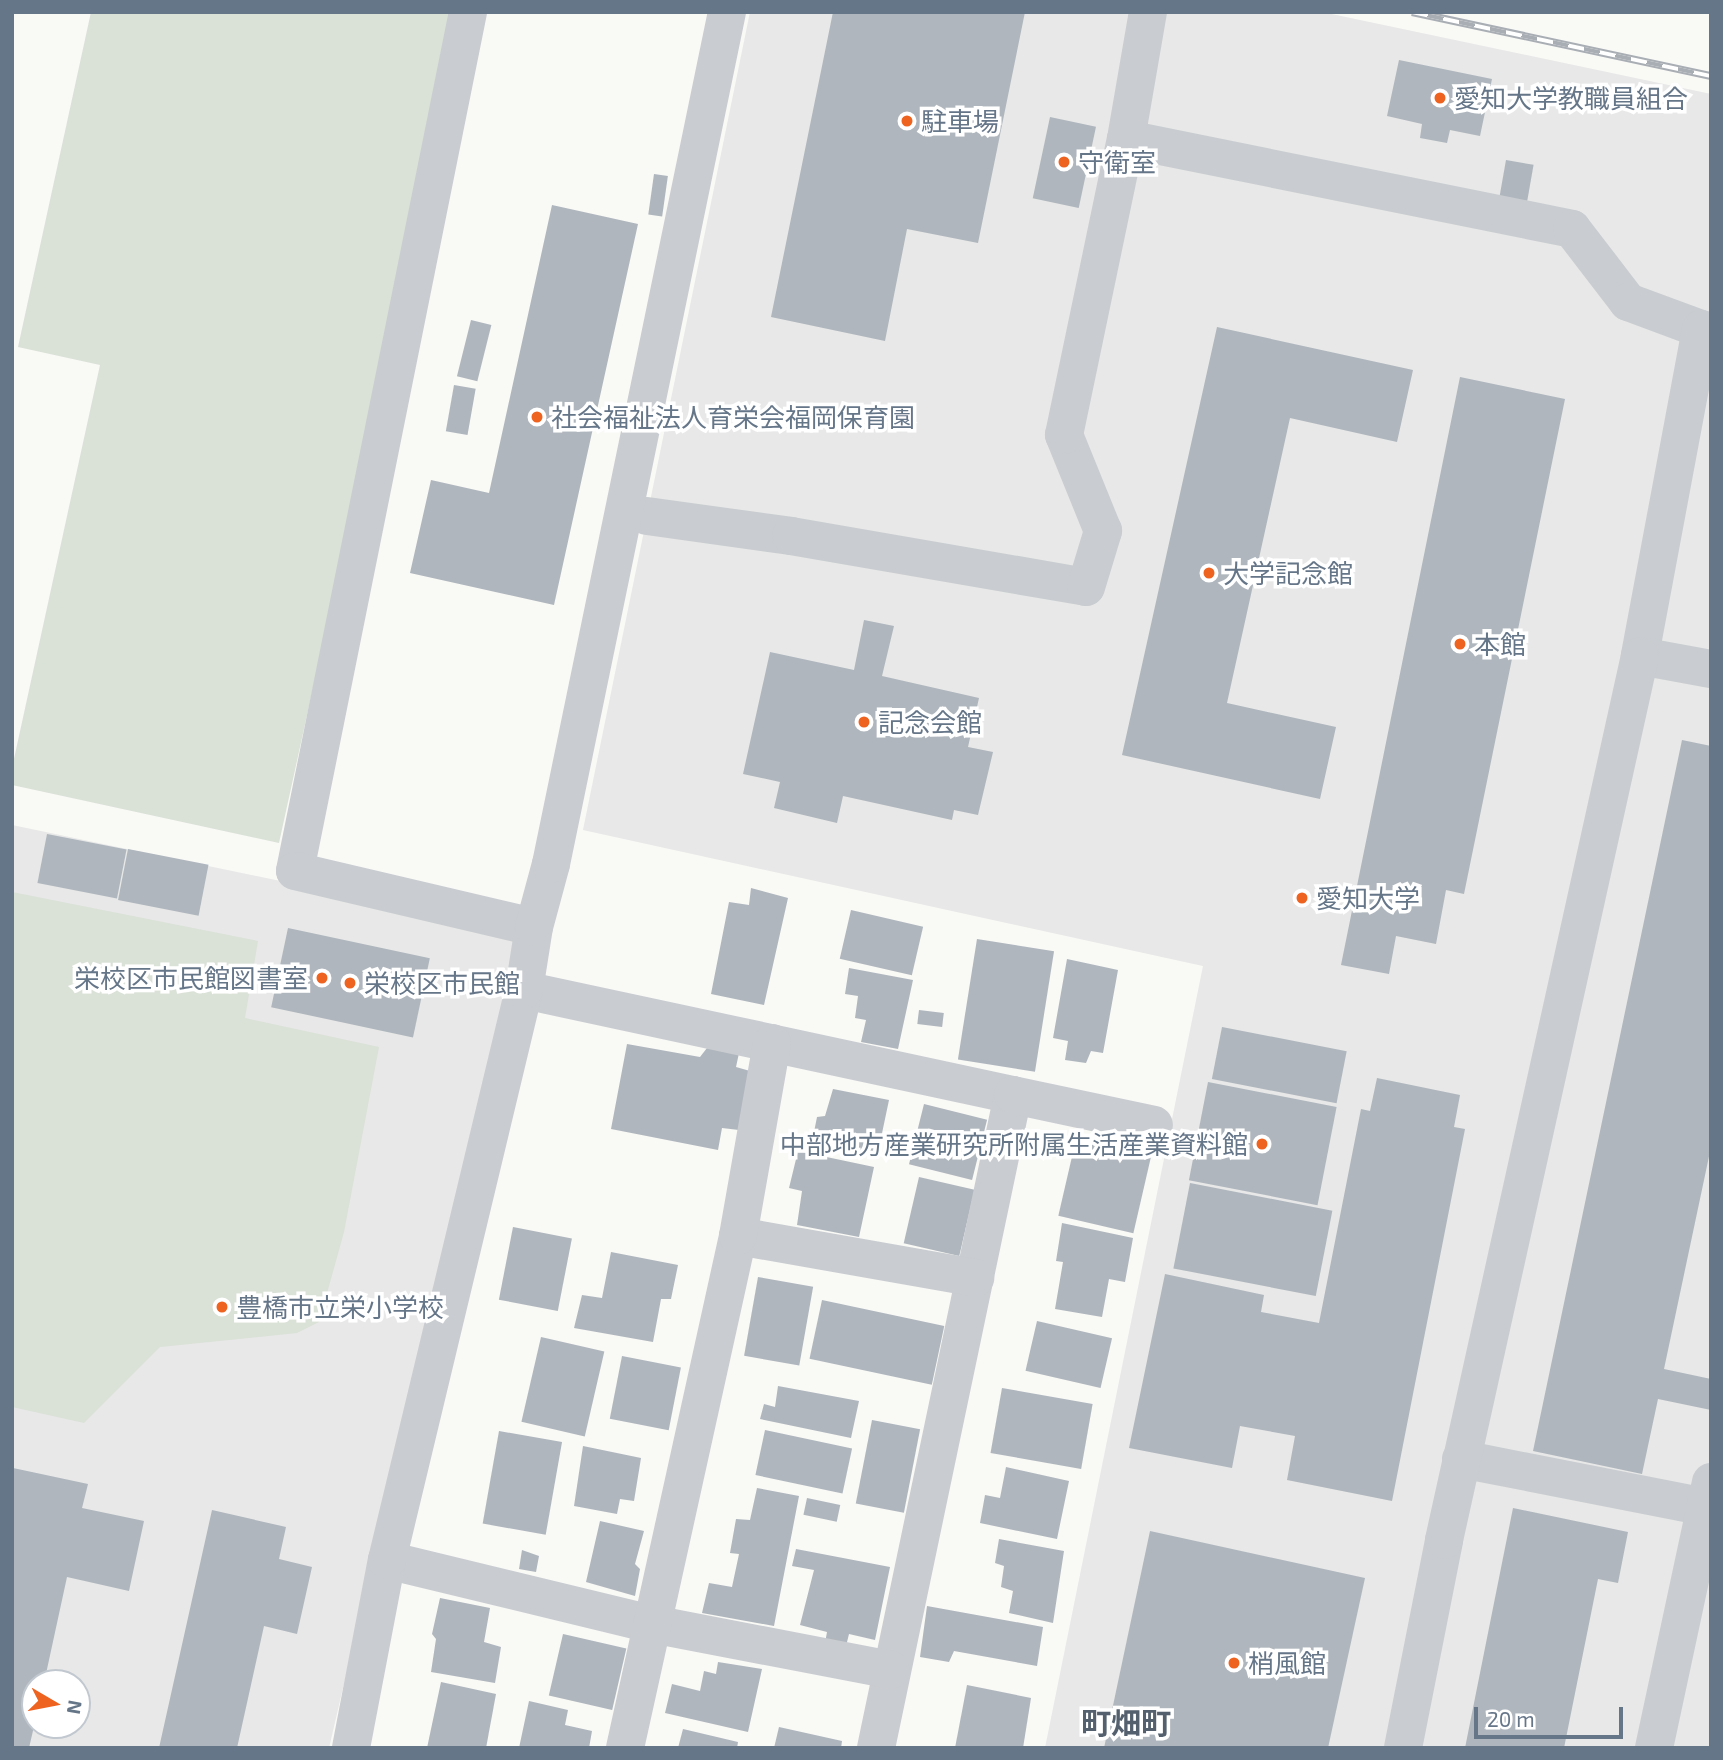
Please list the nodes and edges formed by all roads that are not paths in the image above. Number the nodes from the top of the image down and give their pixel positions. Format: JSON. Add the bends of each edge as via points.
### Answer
{"nodes":[{"id":1,"x":468,"y":12,"type":"edge"},
{"id":2,"x":727,"y":12,"type":"edge"},
{"id":3,"x":1148,"y":12,"type":"edge"},
{"id":4,"x":1126,"y":139,"type":"junction"},
{"id":5,"x":647,"y":516,"type":"dead end"},
{"id":6,"x":1640,"y":656,"type":"junction"},
{"id":7,"x":1711,"y":669,"type":"edge"},
{"id":8,"x":534,"y":927,"type":"junction"},
{"id":9,"x":524,"y":990,"type":"junction"},
{"id":10,"x":772,"y":1043,"type":"junction"},
{"id":11,"x":1013,"y":1095,"type":"junction"},
{"id":12,"x":1154,"y":1125,"type":"dead end"},
{"id":13,"x":738,"y":1236,"type":"junction"},
{"id":14,"x":975,"y":1278,"type":"junction"},
{"id":15,"x":1461,"y":1459,"type":"junction"},
{"id":16,"x":1708,"y":1495,"type":"edge"},
{"id":17,"x":387,"y":1560,"type":"junction"},
{"id":18,"x":652,"y":1625,"type":"junction"},
{"id":19,"x":891,"y":1670,"type":"junction"},
{"id":20,"x":351,"y":1748,"type":"edge"},
{"id":21,"x":625,"y":1748,"type":"edge"},
{"id":22,"x":876,"y":1748,"type":"edge"},
{"id":23,"x":1403,"y":1748,"type":"edge"},
{"id":24,"x":1654,"y":1748,"type":"edge"}],
"edges":[{"from":1,"to":8,"type":"street","via":[[295,871]]},
{"from":2,"to":8,"type":"street","via":[[551,864]]},
{"from":3,"to":4,"type":"street"},
{"from":4,"to":5,"type":"street","via":[[1064,435],[1103,531],[1086,587]]},
{"from":4,"to":6,"type":"street","via":[[1572,229],[1628,302],[1701,330]]},
{"from":6,"to":7,"type":"street"},
{"from":6,"to":15,"type":"street"},
{"from":8,"to":9,"type":"street"},
{"from":9,"to":10,"type":"street"},
{"from":9,"to":17,"type":"street"},
{"from":10,"to":11,"type":"street"},
{"from":10,"to":13,"type":"street"},
{"from":11,"to":12,"type":"street"},
{"from":11,"to":14,"type":"street"},
{"from":13,"to":14,"type":"street"},
{"from":13,"to":18,"type":"street"},
{"from":14,"to":19,"type":"street"},
{"from":15,"to":16,"type":"street"},
{"from":15,"to":23,"type":"street"},
{"from":16,"to":24,"type":"street"},
{"from":17,"to":18,"type":"street"},
{"from":17,"to":20,"type":"street"},
{"from":18,"to":19,"type":"street"},
{"from":18,"to":21,"type":"street"},
{"from":19,"to":22,"type":"street"}]}
